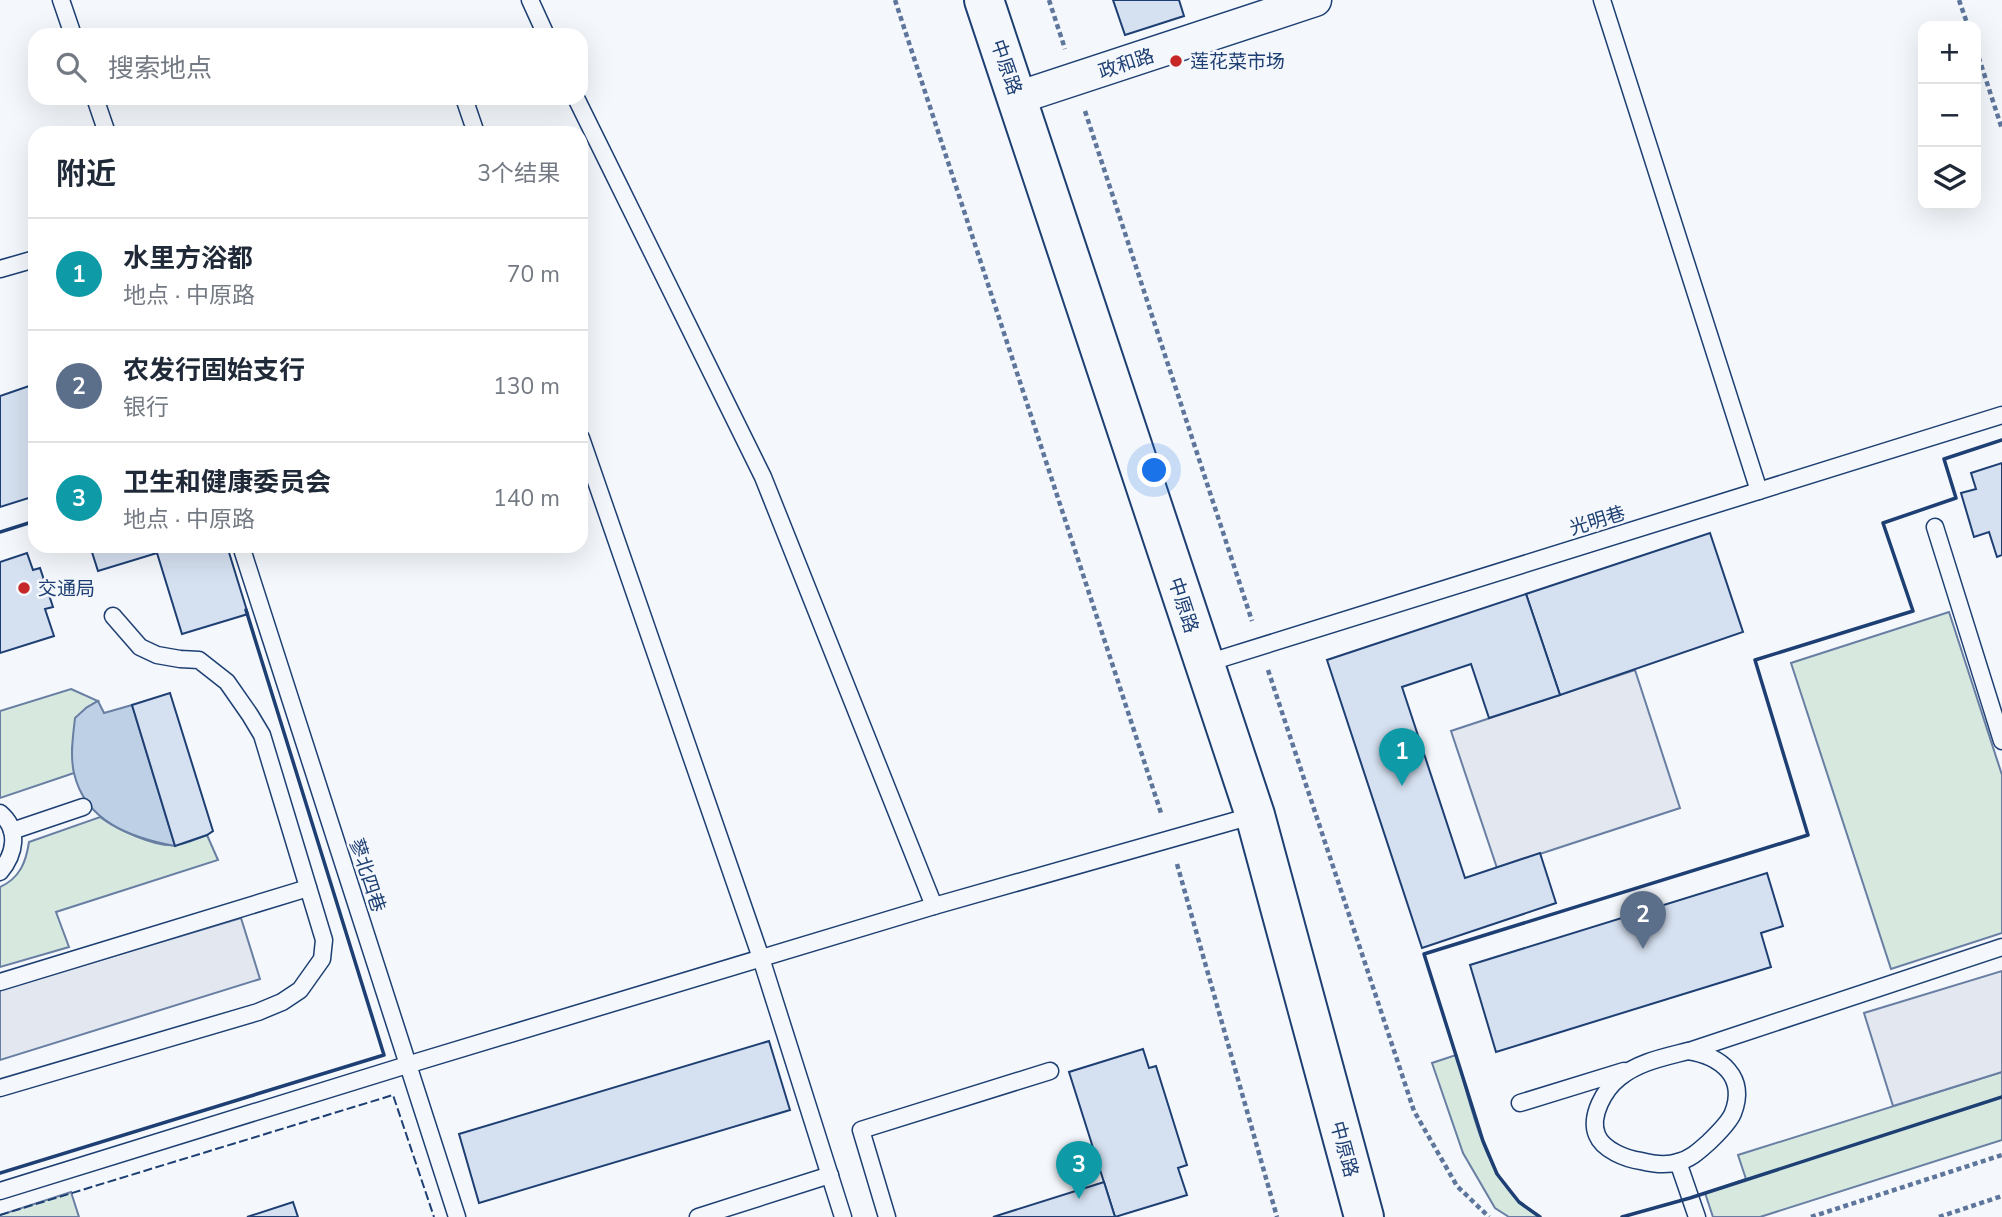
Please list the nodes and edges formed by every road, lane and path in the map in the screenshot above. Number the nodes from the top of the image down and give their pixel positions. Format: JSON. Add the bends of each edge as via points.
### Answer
{"nodes":[{"id":1,"x":61,"y":0,"type":"edge"},
{"id":2,"x":530,"y":0,"type":"edge"},
{"id":3,"x":895,"y":0,"type":"edge"},
{"id":4,"x":984,"y":0,"type":"edge"},
{"id":5,"x":1049,"y":0,"type":"edge"},
{"id":6,"x":1315,"y":0,"type":"edge"},
{"id":7,"x":1602,"y":0,"type":"edge"},
{"id":8,"x":1959,"y":0,"type":"edge"},
{"id":9,"x":1966,"y":21,"type":"edge"},
{"id":10,"x":71,"y":28,"type":"edge"},
{"id":11,"x":543,"y":28,"type":"edge"},
{"id":12,"x":1981,"y":64,"type":"edge"},
{"id":13,"x":1075,"y":80,"type":"junction"},
{"id":14,"x":1017,"y":98,"type":"junction"},
{"id":15,"x":97,"y":105,"type":"edge"},
{"id":16,"x":466,"y":105,"type":"edge"},
{"id":17,"x":579,"y":105,"type":"edge"},
{"id":18,"x":105,"y":126,"type":"edge"},
{"id":19,"x":474,"y":126,"type":"edge"},
{"id":20,"x":2002,"y":129,"type":"edge"},
{"id":21,"x":28,"y":261,"type":"edge"},
{"id":22,"x":0,"y":269,"type":"edge"},
{"id":23,"x":2002,"y":415,"type":"edge"},
{"id":24,"x":588,"y":458,"type":"edge"},
{"id":25,"x":1759,"y":491,"type":"junction"},
{"id":26,"x":1935,"y":527,"type":"dead end"},
{"id":27,"x":243,"y":553,"type":"edge"},
{"id":28,"x":113,"y":616,"type":"dead end"},
{"id":29,"x":1260,"y":647,"type":"junction"},
{"id":30,"x":1203,"y":664,"type":"junction"},
{"id":31,"x":2002,"y":741,"type":"edge"},
{"id":32,"x":83,"y":807,"type":"dead end"},
{"id":33,"x":0,"y":813,"type":"edge"},
{"id":34,"x":1255,"y":815,"type":"junction"},
{"id":35,"x":12,"y":831,"type":"junction"},
{"id":36,"x":1170,"y":839,"type":"junction"},
{"id":37,"x":0,"y":872,"type":"edge"},
{"id":38,"x":308,"y":888,"type":"junction"},
{"id":39,"x":934,"y":906,"type":"junction"},
{"id":40,"x":2002,"y":947,"type":"edge"},
{"id":41,"x":761,"y":958,"type":"junction"},
{"id":42,"x":0,"y":982,"type":"edge"},
{"id":43,"x":1688,"y":1051,"type":"junction"},
{"id":44,"x":407,"y":1065,"type":"junction"},
{"id":45,"x":1636,"y":1067,"type":"junction"},
{"id":46,"x":1050,"y":1071,"type":"dead end"},
{"id":47,"x":0,"y":1088,"type":"edge"},
{"id":48,"x":1520,"y":1103,"type":"dead end"},
{"id":49,"x":2002,"y":1155,"type":"edge"},
{"id":50,"x":1678,"y":1163,"type":"junction"},
{"id":51,"x":830,"y":1175,"type":"junction"},
{"id":52,"x":0,"y":1191,"type":"edge"},
{"id":53,"x":2002,"y":1196,"type":"edge"},
{"id":54,"x":457,"y":1217,"type":"edge"},
{"id":55,"x":698,"y":1217,"type":"edge"},
{"id":56,"x":843,"y":1217,"type":"edge"},
{"id":57,"x":887,"y":1217,"type":"edge"},
{"id":58,"x":1277,"y":1217,"type":"edge"},
{"id":59,"x":1364,"y":1217,"type":"edge"},
{"id":60,"x":1489,"y":1217,"type":"edge"},
{"id":61,"x":1697,"y":1217,"type":"edge"},
{"id":62,"x":1811,"y":1217,"type":"edge"},
{"id":63,"x":1939,"y":1217,"type":"edge"}],
"edges":[{"from":1,"to":10,"type":"lane"},
{"from":2,"to":11,"type":"lane"},
{"from":3,"to":36,"type":"path"},
{"from":4,"to":14,"type":"main road","name":"中原路"},
{"from":5,"to":13,"type":"path"},
{"from":6,"to":13,"type":"street","name":"政和路"},
{"from":7,"to":25,"type":"lane"},
{"from":8,"to":9,"type":"path"},
{"from":12,"to":20,"type":"path"},
{"from":13,"to":14,"type":"street","name":"政和路"},
{"from":13,"to":29,"type":"path"},
{"from":14,"to":30,"type":"main road","name":"中原路"},
{"from":15,"to":18,"type":"lane"},
{"from":16,"to":19,"type":"lane"},
{"from":17,"to":39,"type":"lane","via":[[763,477]]},
{"from":21,"to":22,"type":"lane"},
{"from":23,"to":25,"type":"lane","name":"光明巷"},
{"from":24,"to":41,"type":"lane"},
{"from":25,"to":29,"type":"lane","name":"光明巷"},
{"from":26,"to":31,"type":"lane"},
{"from":27,"to":44,"type":"lane","name":"蓼北四巷"},
{"from":28,"to":38,"type":"lane","via":[[140,648],[199,660],[227,682],[262,735]]},
{"from":29,"to":30,"type":"lane","name":"光明巷"},
{"from":29,"to":60,"type":"path","via":[[1414,1111],[1457,1186]]},
{"from":30,"to":34,"type":"main road","name":"中原路"},
{"from":32,"to":35,"type":"lane"},
{"from":33,"to":35,"type":"lane"},
{"from":34,"to":36,"type":"lane"},
{"from":34,"to":59,"type":"main road","name":"中原路"},
{"from":35,"to":37,"type":"lane","via":[[14,846]]},
{"from":36,"to":39,"type":"lane"},
{"from":36,"to":58,"type":"path"},
{"from":38,"to":42,"type":"lane"},
{"from":38,"to":47,"type":"lane","via":[[324,940],[323,959],[300,990],[282,1002]]},
{"from":39,"to":41,"type":"lane"},
{"from":40,"to":43,"type":"lane"},
{"from":41,"to":44,"type":"lane"},
{"from":41,"to":51,"type":"lane"},
{"from":43,"to":45,"type":"lane"},
{"from":43,"to":50,"type":"lane","via":[[1723,1064],[1737,1091],[1733,1114],[1718,1133],[1696,1154]]},
{"from":44,"to":52,"type":"lane"},
{"from":44,"to":54,"type":"lane","name":"蓼北四巷"},
{"from":45,"to":48,"type":"lane"},
{"from":45,"to":50,"type":"lane","via":[[1605,1091],[1598,1106],[1597,1136],[1621,1156],[1656,1164]]},
{"from":46,"to":57,"type":"lane","via":[[861,1130]]},
{"from":49,"to":62,"type":"path"},
{"from":50,"to":61,"type":"lane"},
{"from":51,"to":55,"type":"lane"},
{"from":51,"to":56,"type":"lane"},
{"from":53,"to":63,"type":"path"}]}
